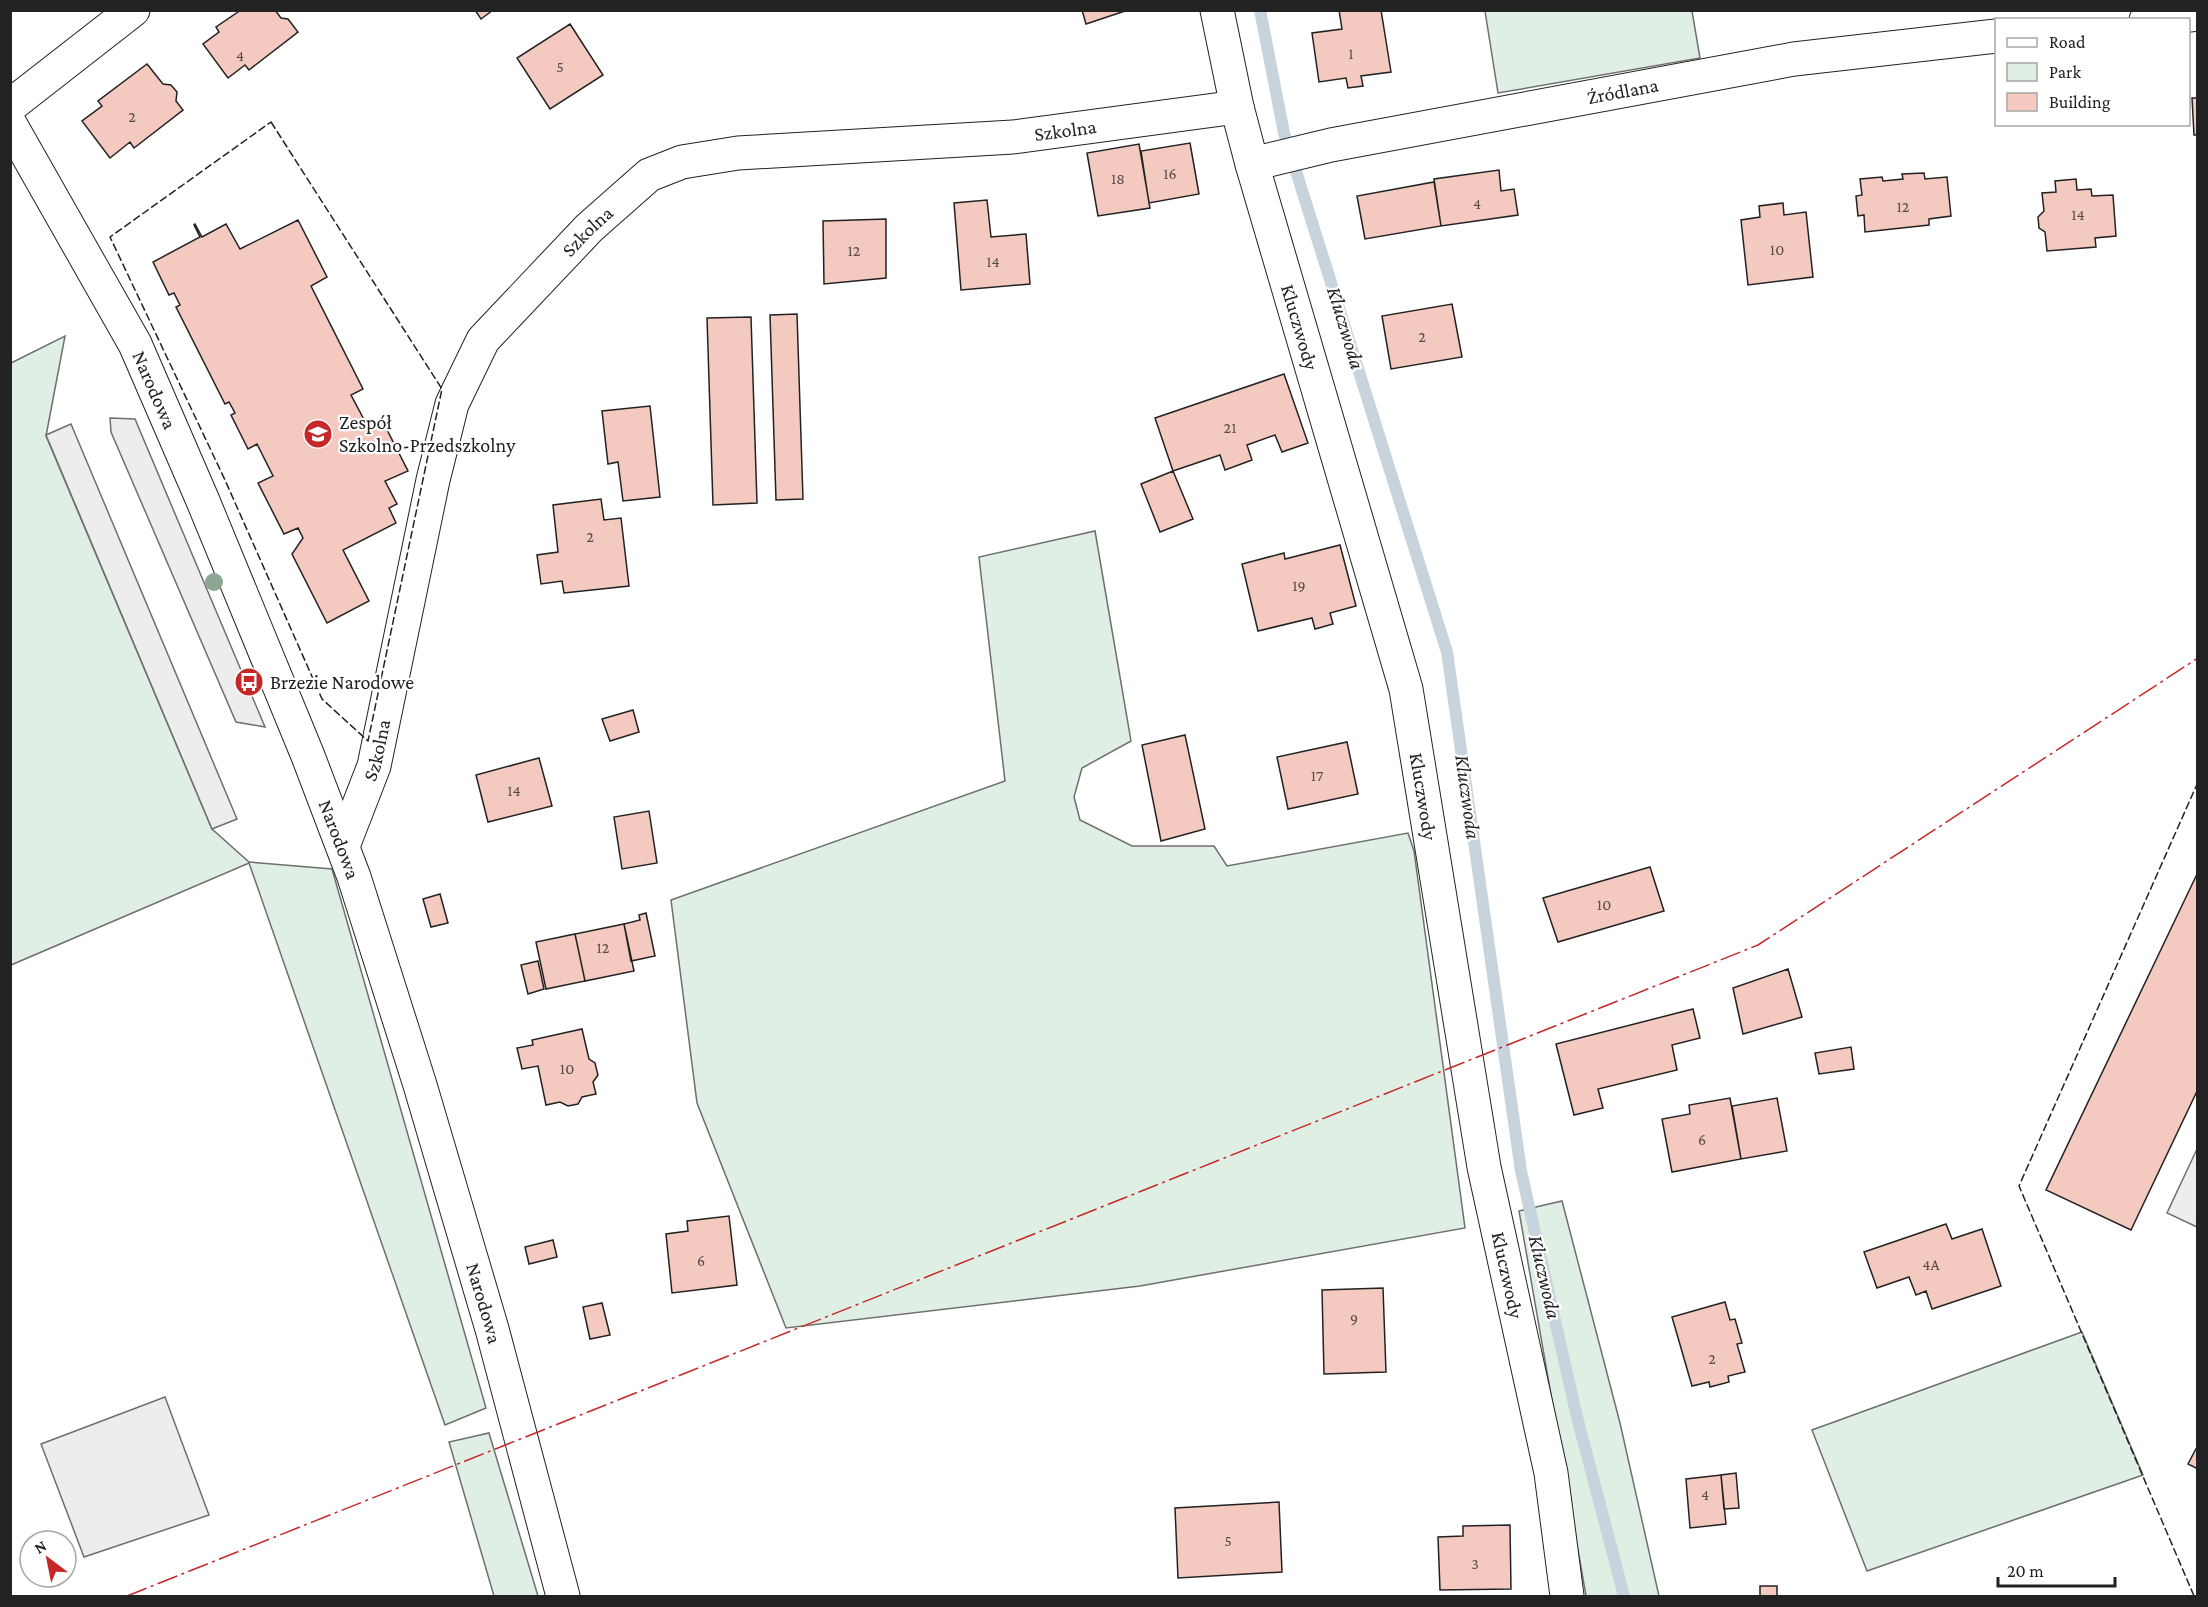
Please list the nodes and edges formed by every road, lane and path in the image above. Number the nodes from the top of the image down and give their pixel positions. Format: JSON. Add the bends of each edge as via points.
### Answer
{"nodes":[{"id":1,"x":133,"y":10,"type":"edge"},
{"id":2,"x":1217,"y":10,"type":"edge"},
{"id":3,"x":2198,"y":14,"type":"edge"},
{"id":4,"x":2163,"y":18,"type":"edge"},
{"id":5,"x":1995,"y":36,"type":"edge"},
{"id":6,"x":10,"y":106,"type":"edge"},
{"id":7,"x":1237,"y":107,"type":"junction"},
{"id":8,"x":10,"y":124,"type":"edge"},
{"id":9,"x":1258,"y":162,"type":"junction"},
{"id":10,"x":343,"y":846,"type":"junction"},
{"id":11,"x":563,"y":1596,"type":"edge"},
{"id":12,"x":1567,"y":1596,"type":"edge"}],
"edges":[{"from":1,"to":6,"type":"street"},
{"from":2,"to":7,"type":"street","name":"Kluczwody"},
{"from":3,"to":4,"type":"street"},
{"from":5,"to":9,"type":"street","name":"Źródlana","via":[[1794,59],[1322,146]]},
{"from":7,"to":9,"type":"street","name":"Kluczwody"},
{"from":7,"to":10,"type":"street","name":"Szkolna","via":[[1013,137],[738,153],[682,162],[649,175],[589,228],[483,340],[452,404],[374,766]]},
{"from":8,"to":10,"type":"street","name":"Narodowa","via":[[135,344],[208,511]]},
{"from":9,"to":12,"type":"street","name":"Kluczwody","via":[[1406,689],[1484,1167],[1551,1473]]},
{"from":10,"to":11,"type":"street","name":"Narodowa","via":[[420,1085],[492,1329]]}]}
